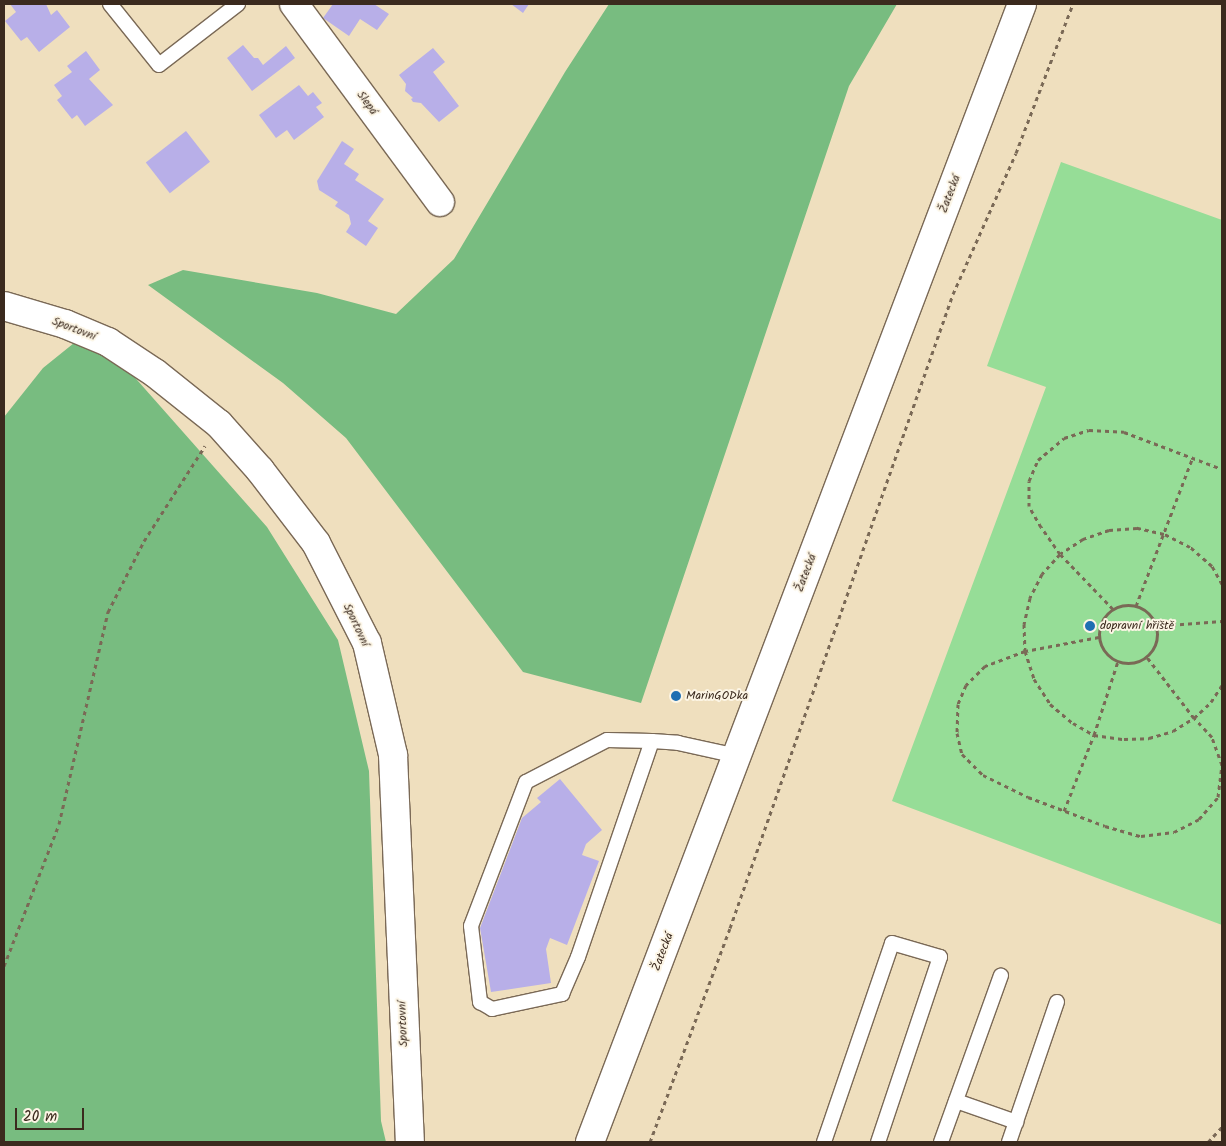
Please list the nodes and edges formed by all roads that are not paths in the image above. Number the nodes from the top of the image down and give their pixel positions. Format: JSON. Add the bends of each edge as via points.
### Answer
{"nodes":[{"id":1,"x":110,"y":4,"type":"edge"},
{"id":2,"x":238,"y":4,"type":"edge"},
{"id":3,"x":294,"y":4,"type":"edge"},
{"id":4,"x":1022,"y":4,"type":"edge"},
{"id":5,"x":440,"y":202,"type":"dead end"},
{"id":6,"x":4,"y":306,"type":"edge"},
{"id":7,"x":652,"y":741,"type":"junction"},
{"id":8,"x":737,"y":756,"type":"junction"},
{"id":9,"x":1001,"y":975,"type":"dead end"},
{"id":10,"x":1057,"y":1002,"type":"dead end"},
{"id":11,"x":956,"y":1101,"type":"junction"},
{"id":12,"x":1016,"y":1122,"type":"junction"},
{"id":13,"x":410,"y":1142,"type":"edge"},
{"id":14,"x":590,"y":1142,"type":"edge"},
{"id":15,"x":824,"y":1142,"type":"edge"},
{"id":16,"x":878,"y":1142,"type":"edge"},
{"id":17,"x":941,"y":1142,"type":"edge"},
{"id":18,"x":1009,"y":1142,"type":"edge"}],
"edges":[{"from":1,"to":2,"type":"lane","via":[[159,65]]},
{"from":3,"to":5,"type":"street","name":"Slepá"},
{"from":4,"to":8,"type":"street","name":"Žatecká"},
{"from":6,"to":13,"type":"street","name":"Sportovní","via":[[65,324],[108,342],[155,373],[218,424],[260,470],[316,543],[367,643],[394,756]]},
{"from":7,"to":7,"type":"lane","via":[[578,957],[562,994],[492,1009],[480,1002],[471,926],[526,782],[607,740]]},
{"from":7,"to":8,"type":"lane","via":[[678,742]]},
{"from":8,"to":14,"type":"street","name":"Žatecká"},
{"from":9,"to":11,"type":"lane"},
{"from":10,"to":12,"type":"lane"},
{"from":11,"to":12,"type":"lane"},
{"from":11,"to":17,"type":"lane"},
{"from":12,"to":18,"type":"lane"},
{"from":15,"to":16,"type":"lane","via":[[892,942],[940,957]]}]}
